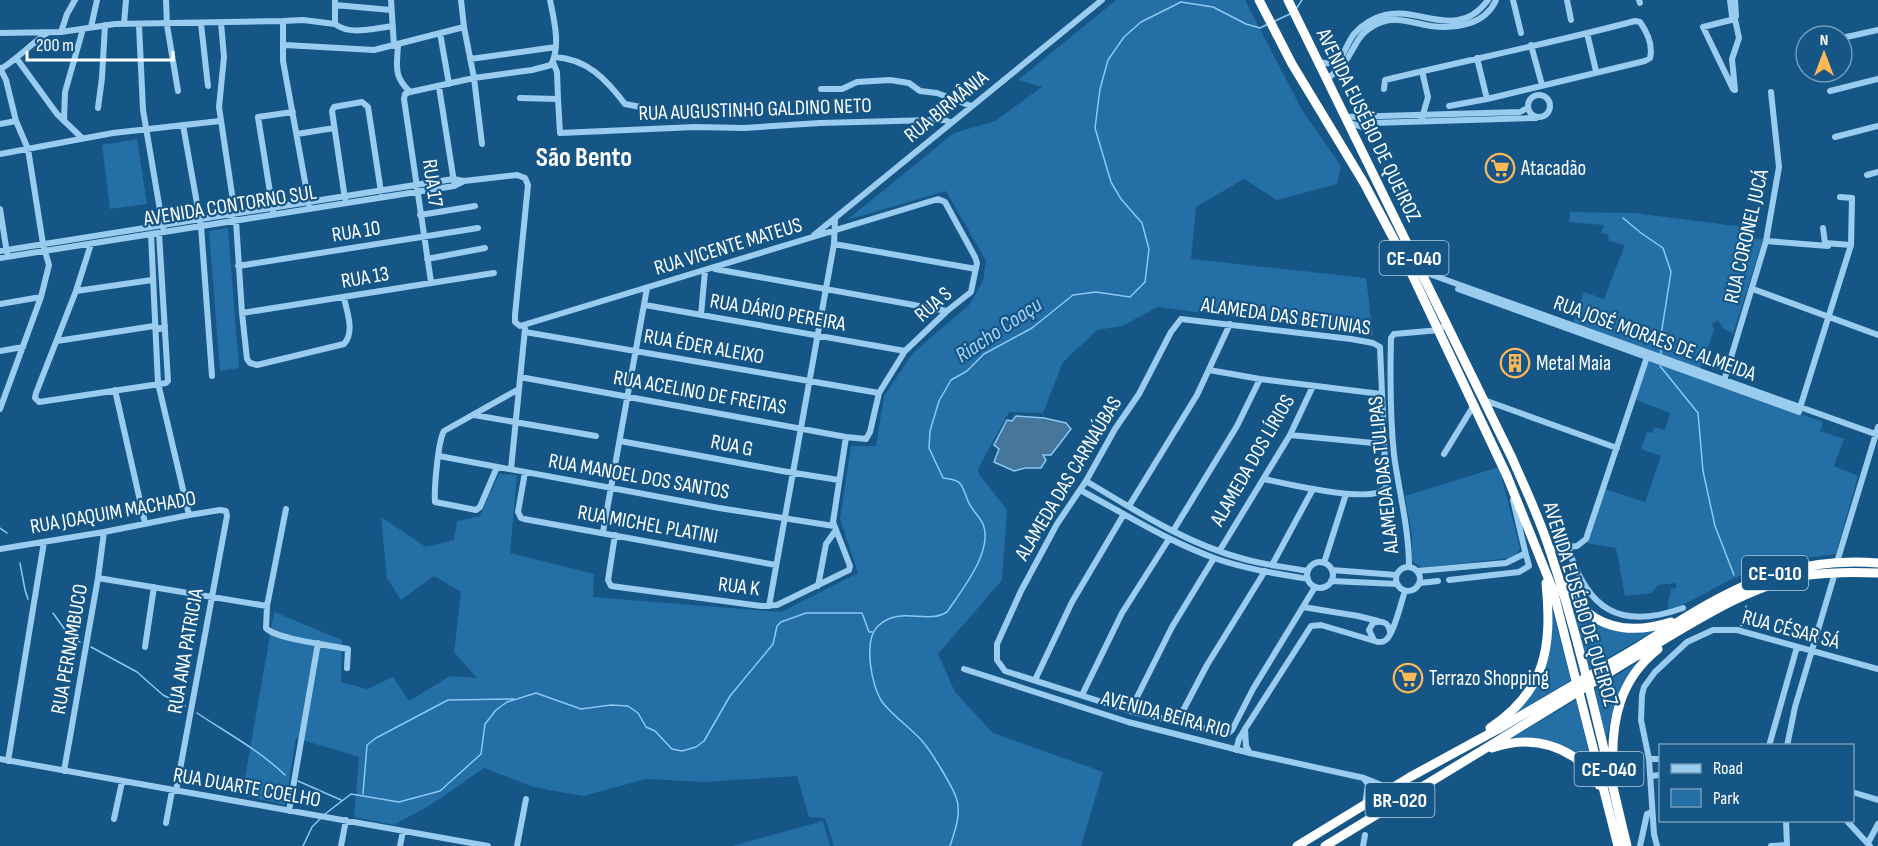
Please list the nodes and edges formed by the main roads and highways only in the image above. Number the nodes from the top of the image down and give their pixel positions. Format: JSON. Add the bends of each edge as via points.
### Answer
{"nodes":[{"id":1,"x":1259,"y":0,"type":"edge"},
{"id":2,"x":1288,"y":0,"type":"edge"},
{"id":3,"x":1479,"y":402,"type":"junction"},
{"id":4,"x":1549,"y":549,"type":"junction"},
{"id":5,"x":1878,"y":563,"type":"edge"},
{"id":6,"x":1545,"y":570,"type":"junction"},
{"id":7,"x":1878,"y":573,"type":"edge"},
{"id":8,"x":1683,"y":624,"type":"junction"},
{"id":9,"x":1636,"y":652,"type":"junction"},
{"id":10,"x":1476,"y":754,"type":"junction"},
{"id":11,"x":1448,"y":756,"type":"junction"},
{"id":12,"x":1612,"y":805,"type":"junction"},
{"id":13,"x":1297,"y":846,"type":"edge"},
{"id":14,"x":1325,"y":846,"type":"edge"},
{"id":15,"x":1618,"y":846,"type":"edge"},
{"id":16,"x":1627,"y":846,"type":"edge"}],
"edges":[{"from":1,"to":3,"type":"highway","name":"AVENIDA EUSÉBIO DE QUEIROZ","number":"CE-040","via":[[1312,99],[1366,187]]},
{"from":2,"to":3,"type":"highway","name":"AVENIDA EUSÉBIO DE QUEIROZ","number":"CE-040","via":[[1444,318]]},
{"from":3,"to":4,"type":"highway","name":"AVENIDA EUSÉBIO DE QUEIROZ","number":"CE-040","via":[[1512,458]]},
{"from":3,"to":6,"type":"highway","name":"AVENIDA EUSÉBIO DE QUEIROZ","number":"CE-040"},
{"from":4,"to":8,"type":"highway","number":"CE-010","via":[[1570,594],[1593,617],[1637,629]]},
{"from":4,"to":12,"type":"highway","name":"AVENIDA EUSÉBIO DE QUEIROZ","number":"CE-040","via":[[1590,692]]},
{"from":5,"to":8,"type":"highway","number":"CE-010","via":[[1837,562],[1753,580]]},
{"from":6,"to":11,"type":"highway","via":[[1549,635],[1534,684],[1504,718]]},
{"from":6,"to":12,"type":"highway","name":"AVENIDA EUSÉBIO DE QUEIROZ","number":"CE-040"},
{"from":7,"to":8,"type":"highway","number":"CE-010","via":[[1808,576],[1767,587]]},
{"from":8,"to":9,"type":"highway","number":"BR-020"},
{"from":8,"to":12,"type":"highway","via":[[1641,666],[1618,708],[1612,741]]},
{"from":9,"to":10,"type":"highway","number":"BR-020","bridge":true},
{"from":9,"to":11,"type":"highway","number":"BR-020","bridge":true},
{"from":10,"to":12,"type":"highway","number":"BR-020","via":[[1527,741],[1559,748],[1592,773]]},
{"from":10,"to":14,"type":"highway","number":"BR-020"},
{"from":11,"to":13,"type":"highway","number":"BR-020"},
{"from":12,"to":15,"type":"highway","name":"AVENIDA EUSÉBIO DE QUEIROZ","number":"CE-040"},
{"from":12,"to":16,"type":"highway","name":"AVENIDA EUSÉBIO DE QUEIROZ","number":"CE-040"}]}
